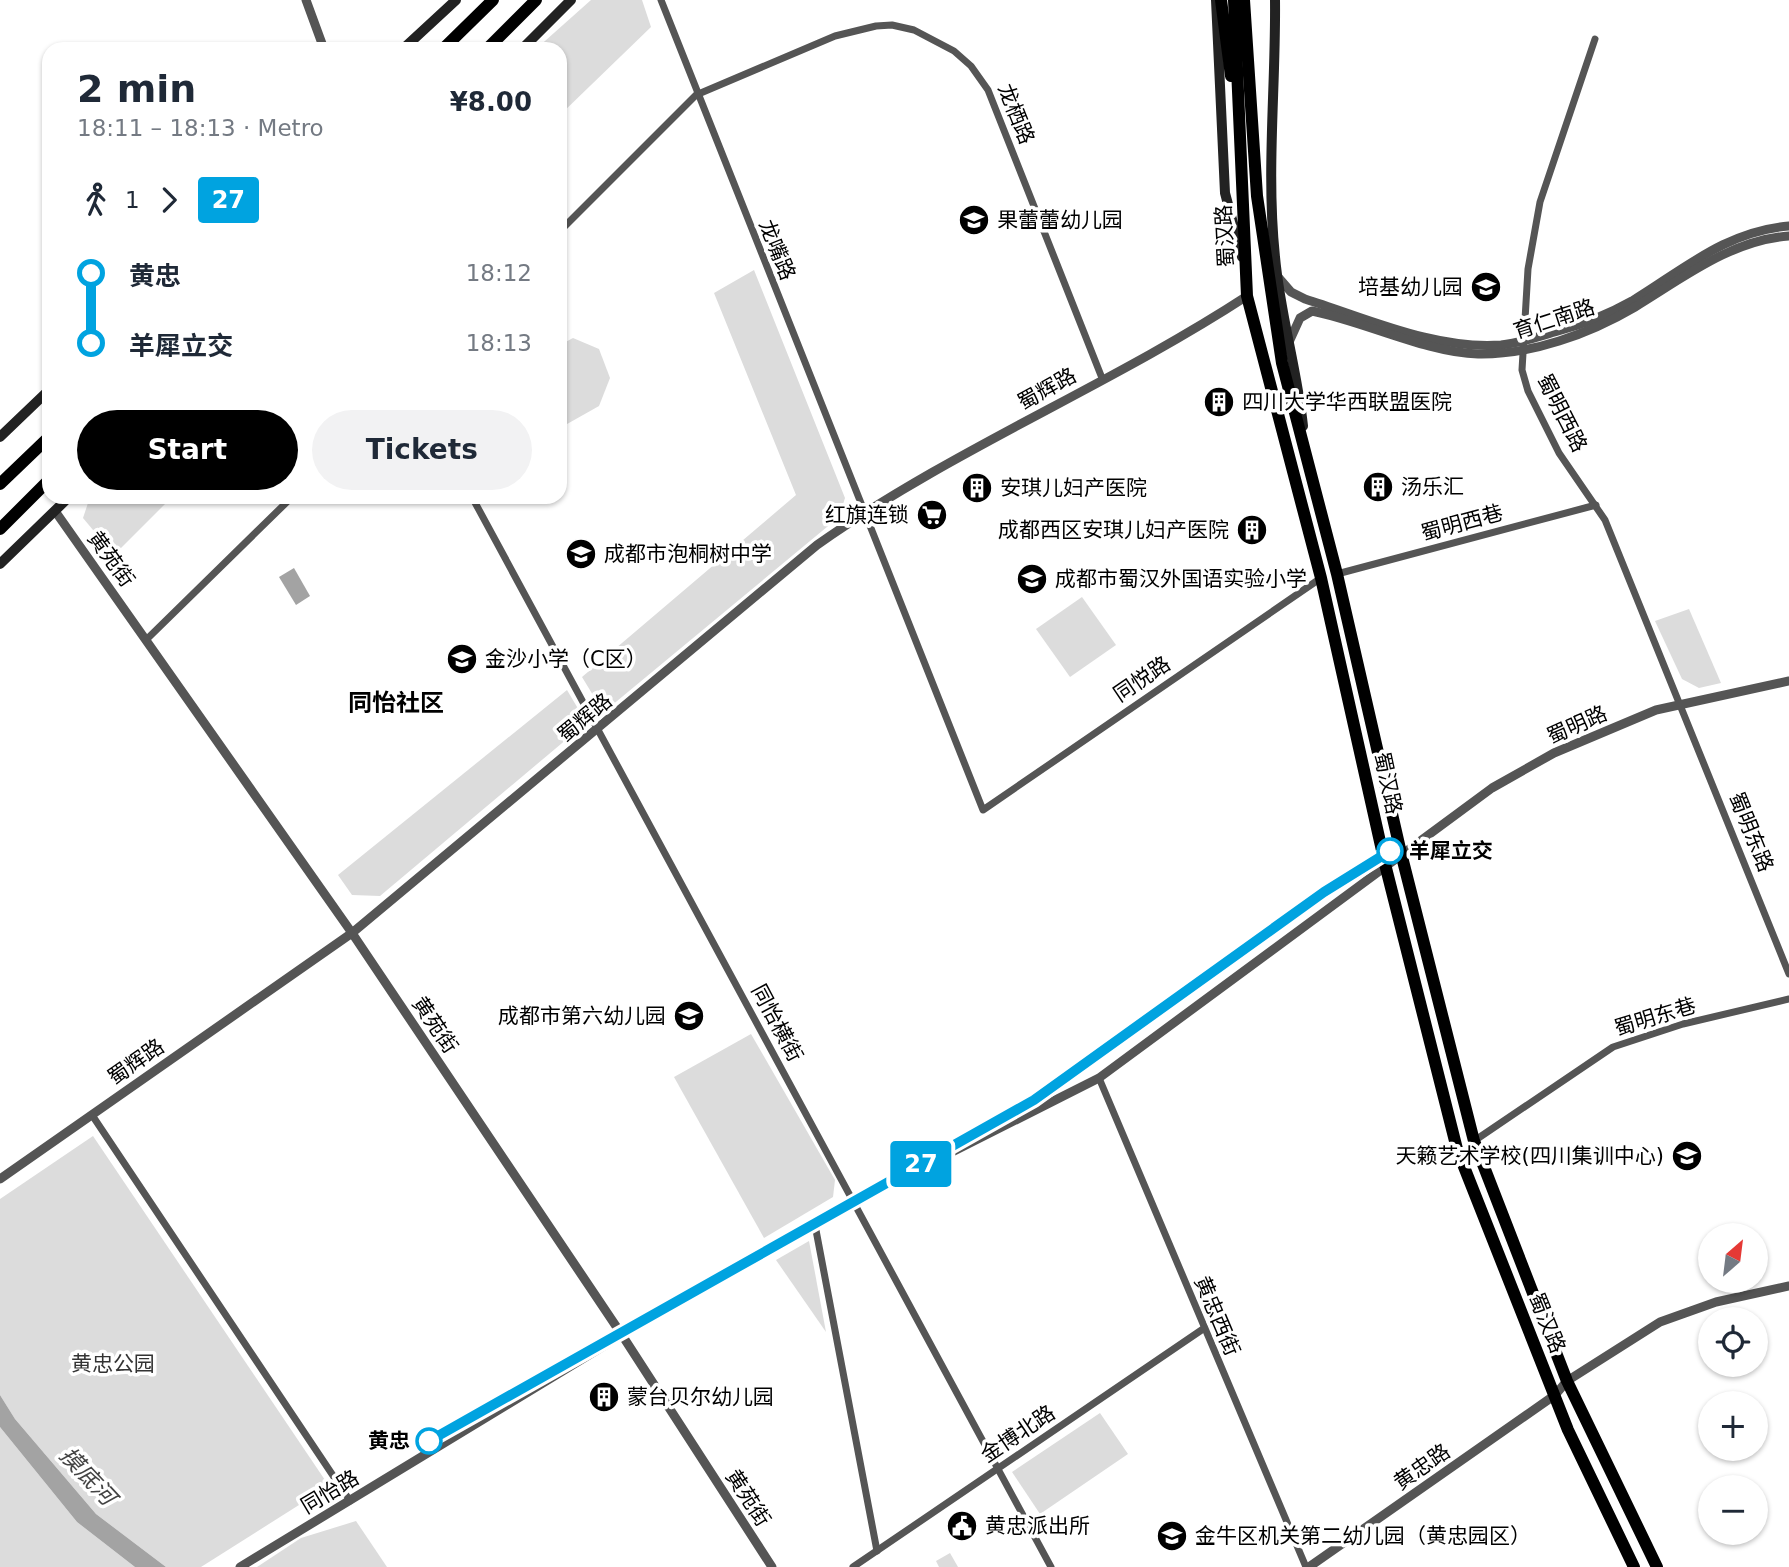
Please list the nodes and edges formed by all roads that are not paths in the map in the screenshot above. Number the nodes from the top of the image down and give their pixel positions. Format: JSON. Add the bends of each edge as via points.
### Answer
{"nodes":[{"id":1,"x":306,"y":0,"type":"edge"},
{"id":2,"x":456,"y":0,"type":"edge"},
{"id":3,"x":493,"y":0,"type":"edge"},
{"id":4,"x":536,"y":0,"type":"edge"},
{"id":5,"x":571,"y":0,"type":"edge"},
{"id":6,"x":661,"y":0,"type":"edge"},
{"id":7,"x":1219,"y":0,"type":"edge"},
{"id":8,"x":1234,"y":0,"type":"edge"},
{"id":9,"x":1244,"y":0,"type":"edge"},
{"id":10,"x":1253,"y":0,"type":"edge"},
{"id":11,"x":1275,"y":0,"type":"edge"},
{"id":12,"x":1595,"y":39,"type":"dead end"},
{"id":13,"x":321,"y":42,"type":"edge"},
{"id":14,"x":411,"y":42,"type":"edge"},
{"id":15,"x":450,"y":42,"type":"edge"},
{"id":16,"x":494,"y":42,"type":"edge"},
{"id":17,"x":529,"y":42,"type":"edge"},
{"id":18,"x":1247,"y":47,"type":"junction"},
{"id":19,"x":1232,"y":60,"type":"junction"},
{"id":20,"x":696,"y":94,"type":"junction"},
{"id":21,"x":567,"y":224,"type":"edge"},
{"id":22,"x":1789,"y":226,"type":"edge"},
{"id":23,"x":1789,"y":236,"type":"edge"},
{"id":24,"x":1278,"y":277,"type":"junction"},
{"id":25,"x":1247,"y":279,"type":"junction"},
{"id":26,"x":1247,"y":296,"type":"junction"},
{"id":27,"x":1290,"y":340,"type":"junction"},
{"id":28,"x":1524,"y":346,"type":"junction"},
{"id":29,"x":1102,"y":378,"type":"junction"},
{"id":30,"x":42,"y":397,"type":"edge"},
{"id":31,"x":0,"y":437,"type":"edge"},
{"id":32,"x":42,"y":444,"type":"edge"},
{"id":33,"x":1305,"y":454,"type":"junction"},
{"id":34,"x":0,"y":484,"type":"edge"},
{"id":35,"x":42,"y":487,"type":"edge"},
{"id":36,"x":62,"y":504,"type":"edge"},
{"id":37,"x":285,"y":504,"type":"edge"},
{"id":38,"x":476,"y":504,"type":"edge"},
{"id":39,"x":1597,"y":505,"type":"junction"},
{"id":40,"x":55,"y":511,"type":"junction"},
{"id":41,"x":863,"y":513,"type":"junction"},
{"id":42,"x":0,"y":529,"type":"edge"},
{"id":43,"x":0,"y":564,"type":"edge"},
{"id":44,"x":1337,"y":574,"type":"junction"},
{"id":45,"x":1321,"y":578,"type":"junction"},
{"id":46,"x":147,"y":639,"type":"junction"},
{"id":47,"x":1789,"y":681,"type":"edge"},
{"id":48,"x":1680,"y":702,"type":"junction"},
{"id":49,"x":600,"y":729,"type":"junction"},
{"id":50,"x":983,"y":810,"type":"joint"},
{"id":51,"x":1401,"y":853,"type":"junction"},
{"id":52,"x":1385,"y":864,"type":"junction"},
{"id":53,"x":352,"y":933,"type":"junction"},
{"id":54,"x":1789,"y":974,"type":"edge"},
{"id":55,"x":1789,"y":999,"type":"edge"},
{"id":56,"x":1099,"y":1078,"type":"junction"},
{"id":57,"x":92,"y":1115,"type":"junction"},
{"id":58,"x":1474,"y":1142,"type":"junction"},
{"id":59,"x":0,"y":1179,"type":"edge"},
{"id":60,"x":853,"y":1202,"type":"junction"},
{"id":61,"x":815,"y":1225,"type":"junction"},
{"id":62,"x":1789,"y":1286,"type":"edge"},
{"id":63,"x":1203,"y":1329,"type":"junction"},
{"id":64,"x":622,"y":1335,"type":"junction"},
{"id":65,"x":1567,"y":1381,"type":"junction"},
{"id":66,"x":1555,"y":1395,"type":"junction"},
{"id":67,"x":998,"y":1469,"type":"junction"},
{"id":68,"x":350,"y":1501,"type":"junction"},
{"id":69,"x":877,"y":1551,"type":"junction"},
{"id":70,"x":240,"y":1567,"type":"edge"},
{"id":71,"x":772,"y":1567,"type":"edge"},
{"id":72,"x":853,"y":1567,"type":"edge"},
{"id":73,"x":1051,"y":1567,"type":"edge"},
{"id":74,"x":1308,"y":1567,"type":"edge"},
{"id":75,"x":1634,"y":1567,"type":"edge"},
{"id":76,"x":1657,"y":1567,"type":"edge"}],
"edges":[{"from":1,"to":13,"type":"street"},
{"from":2,"to":14,"type":"main road"},
{"from":3,"to":15,"type":"main road"},
{"from":4,"to":16,"type":"main road"},
{"from":5,"to":17,"type":"main road"},
{"from":6,"to":20,"type":"street","name":"龙嘴路"},
{"from":7,"to":19,"type":"main road"},
{"from":7,"to":25,"type":"main road","via":[[1225,193]]},
{"from":8,"to":19,"type":"main road"},
{"from":9,"to":18,"type":"main road"},
{"from":10,"to":18,"type":"main road"},
{"from":11,"to":24,"type":"main road","via":[[1269,166]]},
{"from":12,"to":28,"type":"street","name":"蜀明西路","via":[[1540,202],[1528,269]]},
{"from":18,"to":33,"type":"main road","name":"蜀汉路","via":[[1265,266],[1282,363]]},
{"from":19,"to":25,"type":"main road","name":"蜀汉路"},
{"from":20,"to":21,"type":"street"},
{"from":20,"to":29,"type":"street","name":"龙栖路","via":[[835,36],[876,26],[914,30],[954,51],[988,90]]},
{"from":20,"to":41,"type":"street","name":"龙嘴路"},
{"from":22,"to":28,"type":"street","via":[[1742,236],[1704,252],[1620,307]]},
{"from":23,"to":28,"type":"street","name":"育仁南路","via":[[1732,251],[1584,331]]},
{"from":24,"to":27,"type":"main road"},
{"from":24,"to":28,"type":"street","via":[[1305,299],[1408,332],[1477,346]]},
{"from":25,"to":26,"type":"main road","name":"蜀汉路"},
{"from":26,"to":29,"type":"street","name":"蜀辉路"},
{"from":26,"to":45,"type":"main road","name":"蜀汉路"},
{"from":27,"to":28,"type":"street","name":"育仁南路","via":[[1300,317],[1312,311],[1474,354]]},
{"from":27,"to":33,"type":"main road"},
{"from":28,"to":39,"type":"street","name":"蜀明西路","via":[[1522,370],[1528,391],[1559,453]]},
{"from":29,"to":41,"type":"street","name":"蜀辉路"},
{"from":30,"to":31,"type":"main road"},
{"from":32,"to":34,"type":"main road"},
{"from":33,"to":44,"type":"main road","name":"蜀汉路"},
{"from":35,"to":42,"type":"main road"},
{"from":36,"to":40,"type":"main road"},
{"from":37,"to":46,"type":"street"},
{"from":38,"to":49,"type":"street","name":"同怡横街"},
{"from":39,"to":44,"type":"street","name":"蜀明西巷"},
{"from":39,"to":48,"type":"street","name":"蜀明西路"},
{"from":40,"to":43,"type":"main road"},
{"from":40,"to":46,"type":"street","name":"黄苑街"},
{"from":41,"to":49,"type":"street","name":"蜀辉路","via":[[817,545]]},
{"from":41,"to":50,"type":"street","name":"龙嘴路"},
{"from":44,"to":51,"type":"main road","name":"蜀汉路"},
{"from":45,"to":50,"type":"street","name":"同悦路"},
{"from":45,"to":52,"type":"main road","name":"蜀汉路"},
{"from":46,"to":53,"type":"street","name":"黄苑街"},
{"from":47,"to":48,"type":"street","name":"蜀明路"},
{"from":48,"to":51,"type":"street","name":"蜀明路","via":[[1554,753],[1492,788]]},
{"from":48,"to":54,"type":"street","name":"蜀明东路"},
{"from":49,"to":53,"type":"street","name":"蜀辉路"},
{"from":49,"to":60,"type":"street","name":"同怡横街"},
{"from":51,"to":52,"type":"street","name":"同怡路"},
{"from":51,"to":58,"type":"main road","name":"蜀汉路"},
{"from":52,"to":56,"type":"street","name":"同怡路"},
{"from":52,"to":66,"type":"main road","name":"蜀汉路","via":[[1457,1149]]},
{"from":53,"to":57,"type":"street","name":"蜀辉路"},
{"from":53,"to":64,"type":"street","name":"黄苑街"},
{"from":55,"to":58,"type":"street","name":"蜀明东巷","via":[[1683,1024],[1613,1047]]},
{"from":56,"to":60,"type":"street","name":"同怡路"},
{"from":56,"to":63,"type":"street","name":"黄忠西街"},
{"from":57,"to":59,"type":"street","name":"蜀辉路"},
{"from":57,"to":68,"type":"street"},
{"from":58,"to":65,"type":"main road","name":"蜀汉路"},
{"from":60,"to":61,"type":"street","name":"同怡路"},
{"from":60,"to":67,"type":"street","name":"同怡横街"},
{"from":61,"to":64,"type":"street","name":"同怡路"},
{"from":61,"to":69,"type":"street"},
{"from":62,"to":65,"type":"street","name":"黄忠路","via":[[1716,1302],[1660,1322]]},
{"from":63,"to":67,"type":"street","name":"金博北路"},
{"from":63,"to":74,"type":"street","name":"黄忠西街"},
{"from":64,"to":68,"type":"street","name":"同怡路"},
{"from":64,"to":71,"type":"street","name":"黄苑街"},
{"from":65,"to":66,"type":"street","name":"黄忠路"},
{"from":65,"to":76,"type":"main road","name":"蜀汉路"},
{"from":66,"to":74,"type":"street","name":"黄忠路"},
{"from":66,"to":75,"type":"main road","name":"蜀汉路"},
{"from":67,"to":69,"type":"street","name":"金博北路"},
{"from":67,"to":73,"type":"street","name":"同怡横街"},
{"from":68,"to":70,"type":"street","name":"同怡路"},
{"from":69,"to":72,"type":"street","name":"金博北路"}]}
